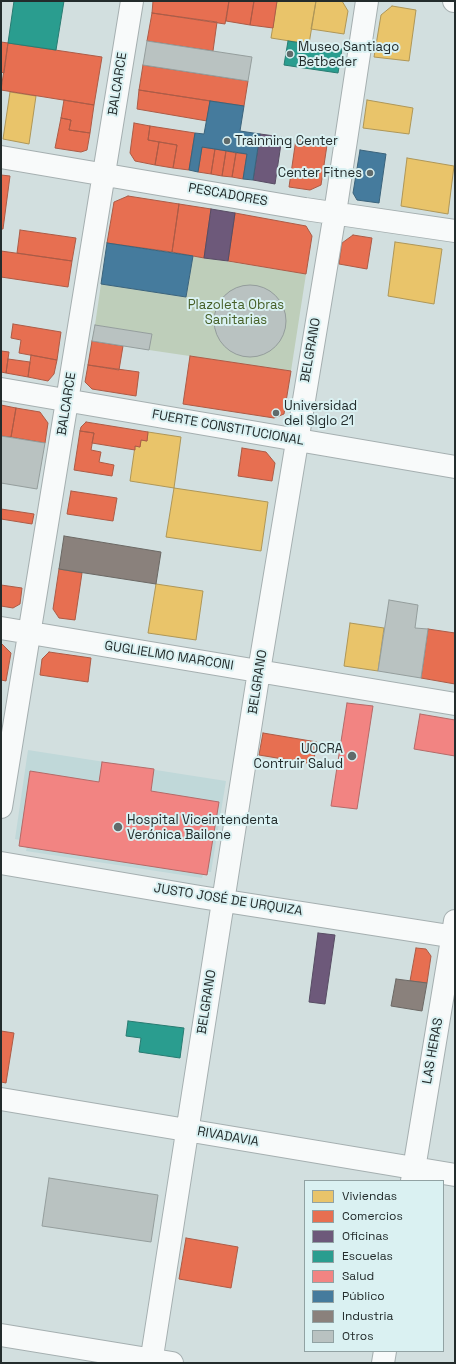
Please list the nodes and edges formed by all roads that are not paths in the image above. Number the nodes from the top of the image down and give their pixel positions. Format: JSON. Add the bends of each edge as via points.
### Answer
{"nodes":[{"id":1,"x":132,"y":1,"type":"edge"},
{"id":2,"x":367,"y":1,"type":"edge"},
{"id":3,"x":1,"y":157,"type":"edge"},
{"id":4,"x":104,"y":174,"type":"junction"},
{"id":5,"x":335,"y":213,"type":"junction"},
{"id":6,"x":455,"y":231,"type":"edge"},
{"id":7,"x":1,"y":389,"type":"edge"},
{"id":8,"x":68,"y":401,"type":"junction"},
{"id":9,"x":297,"y":440,"type":"junction"},
{"id":10,"x":455,"y":467,"type":"edge"},
{"id":11,"x":1,"y":628,"type":"edge"},
{"id":12,"x":30,"y":633,"type":"junction"},
{"id":13,"x":259,"y":671,"type":"junction"},
{"id":14,"x":455,"y":704,"type":"edge"},
{"id":15,"x":1,"y":807,"type":"edge"},
{"id":16,"x":1,"y":863,"type":"edge"},
{"id":17,"x":223,"y":900,"type":"junction"},
{"id":18,"x":454,"y":932,"type":"edge"},
{"id":19,"x":1,"y":1099,"type":"edge"},
{"id":20,"x":187,"y":1130,"type":"junction"},
{"id":21,"x":413,"y":1175,"type":"edge"},
{"id":22,"x":455,"y":1175,"type":"edge"},
{"id":23,"x":1,"y":1335,"type":"edge"},
{"id":24,"x":385,"y":1352,"type":"edge"},
{"id":25,"x":158,"y":1362,"type":"edge"},
{"id":26,"x":383,"y":1363,"type":"edge"}],
"edges":[{"from":1,"to":4,"type":"street","name":"BALCARCE"},
{"from":2,"to":5,"type":"street","name":"BELGRANO"},
{"from":3,"to":4,"type":"street","name":"PESCADORES"},
{"from":4,"to":5,"type":"street","name":"PESCADORES"},
{"from":4,"to":8,"type":"street","name":"BALCARCE"},
{"from":5,"to":6,"type":"street","name":"PESCADORES"},
{"from":5,"to":9,"type":"street","name":"BELGRANO"},
{"from":7,"to":8,"type":"street","name":"FUERTE CONSTITUCIONAL"},
{"from":8,"to":9,"type":"street","name":"FUERTE CONSTITUCIONAL"},
{"from":8,"to":12,"type":"street","name":"BALCARCE"},
{"from":9,"to":10,"type":"street","name":"FUERTE CONSTITUCIONAL"},
{"from":9,"to":13,"type":"street","name":"BELGRANO"},
{"from":11,"to":12,"type":"street","name":"GUGLIELMO MARCONI"},
{"from":12,"to":13,"type":"street","name":"GUGLIELMO MARCONI"},
{"from":12,"to":15,"type":"street","name":"BALCARCE"},
{"from":13,"to":14,"type":"street","name":"GUGLIELMO MARCONI"},
{"from":13,"to":17,"type":"street","name":"BELGRANO"},
{"from":16,"to":17,"type":"street","name":"JUSTO JOSÉ DE URQUIZA"},
{"from":17,"to":18,"type":"street","name":"JUSTO JOSÉ DE URQUIZA"},
{"from":17,"to":20,"type":"street","name":"BELGRANO"},
{"from":18,"to":21,"type":"street","name":"LAS HERAS"},
{"from":19,"to":20,"type":"street","name":"RIVADAVIA"},
{"from":20,"to":21,"type":"street","name":"RIVADAVIA"},
{"from":20,"to":25,"type":"street","name":"BELGRANO"},
{"from":21,"to":22,"type":"street","name":"RIVADAVIA"},
{"from":23,"to":25,"type":"street"},
{"from":24,"to":26,"type":"street"}]}
